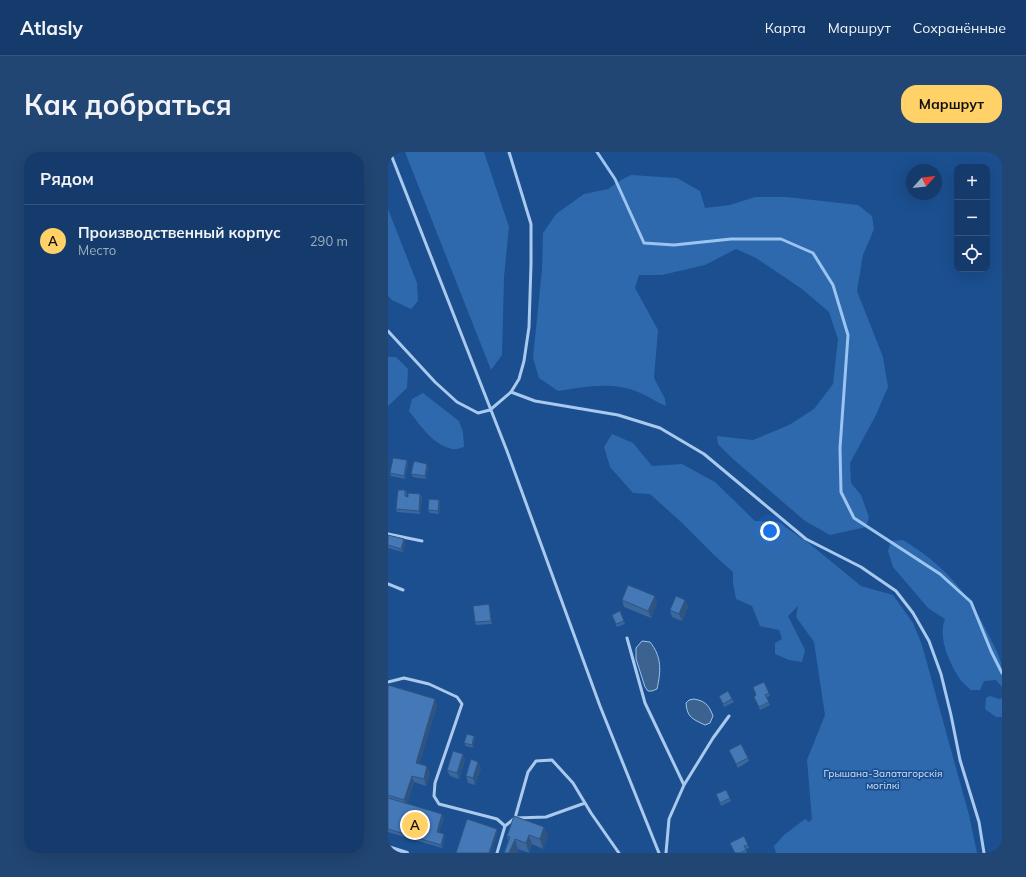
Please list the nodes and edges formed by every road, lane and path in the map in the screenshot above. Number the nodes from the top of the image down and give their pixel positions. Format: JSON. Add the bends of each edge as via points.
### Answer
{"nodes":[{"id":1,"x":390,"y":152,"type":"edge"},
{"id":2,"x":509,"y":152,"type":"edge"},
{"id":3,"x":388,"y":331,"type":"edge"},
{"id":4,"x":511,"y":392,"type":"junction"},
{"id":5,"x":490,"y":410,"type":"junction"},
{"id":6,"x":388,"y":534,"type":"edge"},
{"id":7,"x":422,"y":541,"type":"dead end"},
{"id":8,"x":388,"y":584,"type":"edge"},
{"id":9,"x":403,"y":590,"type":"dead end"},
{"id":10,"x":627,"y":638,"type":"dead end"},
{"id":11,"x":388,"y":682,"type":"edge"},
{"id":12,"x":729,"y":716,"type":"dead end"},
{"id":13,"x":684,"y":785,"type":"junction"},
{"id":14,"x":585,"y":803,"type":"junction"},
{"id":15,"x":515,"y":818,"type":"junction"},
{"id":16,"x":505,"y":826,"type":"junction"},
{"id":17,"x":388,"y":847,"type":"edge"},
{"id":18,"x":407,"y":853,"type":"edge"},
{"id":19,"x":497,"y":853,"type":"edge"},
{"id":20,"x":620,"y":853,"type":"edge"},
{"id":21,"x":659,"y":853,"type":"edge"},
{"id":22,"x":666,"y":853,"type":"edge"},
{"id":23,"x":984,"y":853,"type":"edge"}],
"edges":[{"from":1,"to":5,"type":"lane"},
{"from":2,"to":4,"type":"lane","via":[[531,224],[532,264],[529,327],[524,361],[519,380]]},
{"from":3,"to":5,"type":"lane","via":[[457,402],[478,413]]},
{"from":4,"to":5,"type":"lane"},
{"from":4,"to":23,"type":"lane","via":[[535,401],[618,415],[660,428],[704,454],[806,539],[861,567],[896,591],[932,647],[960,760],[979,822]]},
{"from":5,"to":21,"type":"lane","via":[[597,699]]},
{"from":6,"to":7,"type":"lane"},
{"from":8,"to":9,"type":"lane"},
{"from":10,"to":13,"type":"lane","via":[[645,703]]},
{"from":11,"to":16,"type":"lane","via":[[404,678],[429,684],[457,697],[462,704],[435,783],[434,796],[439,804],[497,819]]},
{"from":12,"to":13,"type":"lane"},
{"from":13,"to":22,"type":"lane","via":[[669,819]]},
{"from":14,"to":15,"type":"lane","via":[[546,817]]},
{"from":14,"to":15,"type":"lane","via":[[573,783],[552,760],[536,761],[528,772]]},
{"from":14,"to":20,"type":"lane"},
{"from":15,"to":16,"type":"lane"},
{"from":16,"to":19,"type":"lane"},
{"from":17,"to":18,"type":"street"}]}
